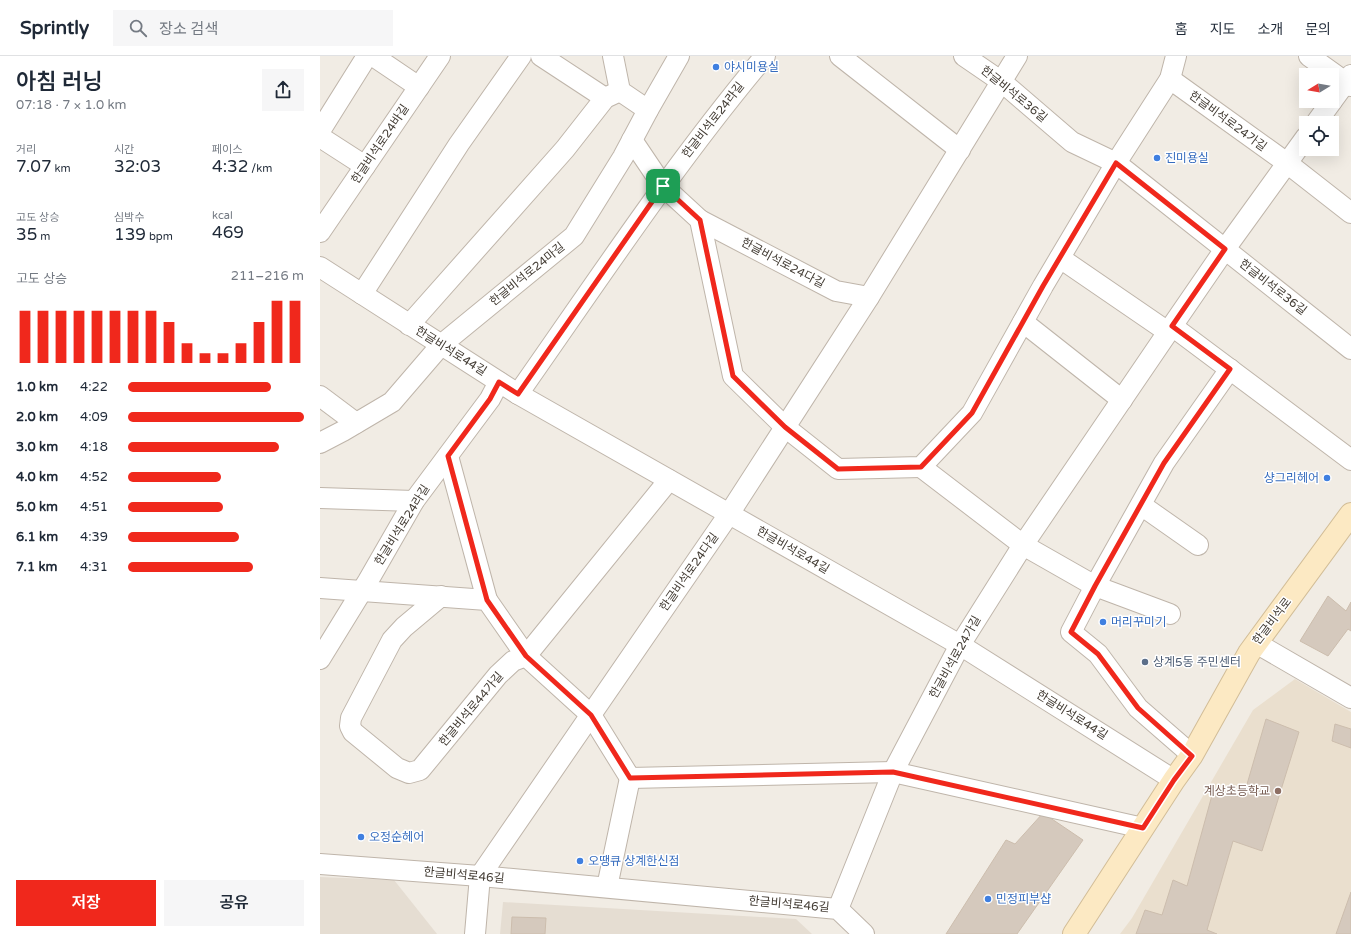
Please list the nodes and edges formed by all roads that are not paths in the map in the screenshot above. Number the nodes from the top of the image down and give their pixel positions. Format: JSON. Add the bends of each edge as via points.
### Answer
{"nodes":[{"id":1,"x":367,"y":56,"type":"edge"},
{"id":2,"x":373,"y":56,"type":"edge"},
{"id":3,"x":440,"y":56,"type":"edge"},
{"id":4,"x":521,"y":56,"type":"edge"},
{"id":5,"x":541,"y":56,"type":"edge"},
{"id":6,"x":612,"y":56,"type":"edge"},
{"id":7,"x":679,"y":56,"type":"edge"},
{"id":8,"x":764,"y":56,"type":"edge"},
{"id":9,"x":840,"y":56,"type":"edge"},
{"id":10,"x":964,"y":56,"type":"edge"},
{"id":11,"x":1017,"y":56,"type":"edge"},
{"id":12,"x":1176,"y":56,"type":"edge"},
{"id":13,"x":1309,"y":56,"type":"edge"},
{"id":14,"x":1170,"y":80,"type":"junction"},
{"id":15,"x":1349,"y":81,"type":"edge"},
{"id":16,"x":1002,"y":82,"type":"junction"},
{"id":17,"x":419,"y":87,"type":"junction"},
{"id":18,"x":1339,"y":93,"type":"edge"},
{"id":19,"x":612,"y":95,"type":"junction"},
{"id":20,"x":648,"y":110,"type":"junction"},
{"id":21,"x":320,"y":131,"type":"edge"},
{"id":22,"x":320,"y":138,"type":"edge"},
{"id":23,"x":632,"y":140,"type":"junction"},
{"id":24,"x":1299,"y":147,"type":"edge"},
{"id":25,"x":960,"y":150,"type":"junction"},
{"id":26,"x":1116,"y":163,"type":"junction"},
{"id":27,"x":1287,"y":163,"type":"junction"},
{"id":28,"x":365,"y":166,"type":"junction"},
{"id":29,"x":663,"y":186,"type":"junction"},
{"id":30,"x":1351,"y":213,"type":"edge"},
{"id":31,"x":700,"y":220,"type":"junction"},
{"id":32,"x":320,"y":232,"type":"edge"},
{"id":33,"x":1225,"y":249,"type":"junction"},
{"id":34,"x":1060,"y":258,"type":"junction"},
{"id":35,"x":320,"y":267,"type":"edge"},
{"id":36,"x":362,"y":294,"type":"junction"},
{"id":37,"x":869,"y":297,"type":"junction"},
{"id":38,"x":1022,"y":322,"type":"junction"},
{"id":39,"x":409,"y":325,"type":"junction"},
{"id":40,"x":1170,"y":329,"type":"junction"},
{"id":41,"x":441,"y":345,"type":"junction"},
{"id":42,"x":1351,"y":349,"type":"edge"},
{"id":43,"x":1230,"y":369,"type":"junction"},
{"id":44,"x":499,"y":382,"type":"junction"},
{"id":45,"x":518,"y":394,"type":"junction"},
{"id":46,"x":320,"y":396,"type":"edge"},
{"id":47,"x":1122,"y":400,"type":"junction"},
{"id":48,"x":356,"y":423,"type":"junction"},
{"id":49,"x":785,"y":427,"type":"junction"},
{"id":50,"x":320,"y":443,"type":"edge"},
{"id":51,"x":448,"y":456,"type":"junction"},
{"id":52,"x":1351,"y":460,"type":"edge"},
{"id":53,"x":921,"y":467,"type":"junction"},
{"id":54,"x":669,"y":480,"type":"junction"},
{"id":55,"x":320,"y":498,"type":"edge"},
{"id":56,"x":414,"y":501,"type":"junction"},
{"id":57,"x":1141,"y":505,"type":"junction"},
{"id":58,"x":729,"y":514,"type":"junction"},
{"id":59,"x":1351,"y":514,"type":"edge"},
{"id":60,"x":1023,"y":544,"type":"junction"},
{"id":61,"x":1198,"y":545,"type":"dead end"},
{"id":62,"x":1095,"y":586,"type":"junction"},
{"id":63,"x":320,"y":588,"type":"edge"},
{"id":64,"x":362,"y":590,"type":"junction"},
{"id":65,"x":441,"y":596,"type":"junction"},
{"id":66,"x":487,"y":600,"type":"junction"},
{"id":67,"x":1170,"y":614,"type":"dead end"},
{"id":68,"x":1256,"y":643,"type":"junction"},
{"id":69,"x":960,"y":645,"type":"junction"},
{"id":70,"x":526,"y":656,"type":"junction"},
{"id":71,"x":320,"y":659,"type":"edge"},
{"id":72,"x":1351,"y":698,"type":"edge"},
{"id":73,"x":591,"y":715,"type":"junction"},
{"id":74,"x":1192,"y":756,"type":"junction"},
{"id":75,"x":893,"y":772,"type":"junction"},
{"id":76,"x":630,"y":778,"type":"junction"},
{"id":77,"x":1174,"y":780,"type":"junction"},
{"id":78,"x":1143,"y":828,"type":"junction"},
{"id":79,"x":320,"y":864,"type":"edge"},
{"id":80,"x":480,"y":876,"type":"junction"},
{"id":81,"x":608,"y":887,"type":"junction"},
{"id":82,"x":838,"y":909,"type":"junction"},
{"id":83,"x":475,"y":934,"type":"edge"},
{"id":84,"x":864,"y":934,"type":"edge"},
{"id":85,"x":1074,"y":934,"type":"edge"}],
"edges":[{"from":1,"to":21,"type":"street"},
{"from":2,"to":17,"type":"street"},
{"from":3,"to":17,"type":"street","name":"한글비석로24바길"},
{"from":4,"to":36,"type":"street","via":[[459,144]]},
{"from":5,"to":19,"type":"street"},
{"from":6,"to":19,"type":"street"},
{"from":7,"to":20,"type":"street","name":"한글비석로24마길"},
{"from":8,"to":29,"type":"street","name":"한글비석로24라길","via":[[728,99]]},
{"from":9,"to":25,"type":"street"},
{"from":10,"to":16,"type":"street","name":"한글비석로36길"},
{"from":11,"to":16,"type":"street","name":"한글비석로24다길"},
{"from":12,"to":14,"type":"street"},
{"from":13,"to":15,"type":"street"},
{"from":14,"to":26,"type":"street"},
{"from":14,"to":27,"type":"street","name":"한글비석로24가길"},
{"from":15,"to":18,"type":"street"},
{"from":16,"to":25,"type":"street","name":"한글비석로24다길"},
{"from":16,"to":26,"type":"street","name":"한글비석로36길","via":[[1072,142]]},
{"from":17,"to":28,"type":"street","name":"한글비석로24바길"},
{"from":19,"to":20,"type":"street"},
{"from":19,"to":39,"type":"street","name":"한글비석로44길"},
{"from":20,"to":23,"type":"street","name":"한글비석로24마길"},
{"from":22,"to":28,"type":"street"},
{"from":23,"to":29,"type":"street"},
{"from":23,"to":41,"type":"street","name":"한글비석로24마길","via":[[574,236]]},
{"from":24,"to":27,"type":"street","name":"한글비석로24가길"},
{"from":25,"to":37,"type":"street","name":"한글비석로24다길"},
{"from":26,"to":33,"type":"street","name":"한글비석로36길"},
{"from":26,"to":34,"type":"street"},
{"from":27,"to":30,"type":"street"},
{"from":27,"to":33,"type":"street","name":"한글비석로24가길"},
{"from":28,"to":32,"type":"street","name":"한글비석로24바길"},
{"from":29,"to":31,"type":"street","name":"한글비석로24다길"},
{"from":29,"to":45,"type":"street","name":"한글비석로24라길"},
{"from":31,"to":37,"type":"street","name":"한글비석로24다길","via":[[836,291]]},
{"from":31,"to":49,"type":"street","via":[[733,376]]},
{"from":33,"to":40,"type":"street","name":"한글비석로24가길"},
{"from":33,"to":42,"type":"street","name":"한글비석로36길"},
{"from":34,"to":38,"type":"street"},
{"from":34,"to":40,"type":"street"},
{"from":35,"to":36,"type":"street","name":"한글비석로44길"},
{"from":36,"to":39,"type":"street","name":"한글비석로44길"},
{"from":37,"to":49,"type":"street","name":"한글비석로24다길"},
{"from":38,"to":47,"type":"street"},
{"from":38,"to":53,"type":"street","via":[[972,413]]},
{"from":39,"to":41,"type":"street","name":"한글비석로44길"},
{"from":40,"to":43,"type":"street"},
{"from":40,"to":47,"type":"street","name":"한글비석로24가길"},
{"from":41,"to":44,"type":"street","name":"한글비석로44길"},
{"from":41,"to":48,"type":"street","name":"한글비석로24마길","via":[[392,402]]},
{"from":43,"to":52,"type":"street"},
{"from":43,"to":57,"type":"street","via":[[1164,463]]},
{"from":44,"to":45,"type":"street","name":"한글비석로44길"},
{"from":44,"to":51,"type":"street","name":"한글비석로24라길","via":[[490,399]]},
{"from":45,"to":54,"type":"street","name":"한글비석로44길"},
{"from":46,"to":48,"type":"street"},
{"from":47,"to":60,"type":"street","name":"한글비석로24가길"},
{"from":48,"to":50,"type":"street","name":"한글비석로24마길"},
{"from":49,"to":53,"type":"street","via":[[838,469]]},
{"from":49,"to":58,"type":"street","name":"한글비석로24다길"},
{"from":51,"to":56,"type":"street","name":"한글비석로24라길"},
{"from":51,"to":66,"type":"street"},
{"from":53,"to":60,"type":"street"},
{"from":54,"to":58,"type":"street","name":"한글비석로44길"},
{"from":54,"to":70,"type":"street"},
{"from":55,"to":56,"type":"street"},
{"from":56,"to":64,"type":"street","name":"한글비석로24라길"},
{"from":57,"to":61,"type":"street"},
{"from":57,"to":62,"type":"street"},
{"from":58,"to":69,"type":"street","name":"한글비석로44길"},
{"from":58,"to":73,"type":"street","name":"한글비석로24다길"},
{"from":59,"to":68,"type":"main road","name":"한글비석로"},
{"from":60,"to":62,"type":"street"},
{"from":60,"to":69,"type":"street","name":"한글비석로24가길"},
{"from":62,"to":67,"type":"street"},
{"from":62,"to":74,"type":"street","via":[[1071,632],[1098,654],[1138,708]]},
{"from":63,"to":64,"type":"street"},
{"from":64,"to":65,"type":"street"},
{"from":64,"to":71,"type":"street","name":"한글비석로24라길"},
{"from":65,"to":66,"type":"street"},
{"from":65,"to":70,"type":"street","name":"한글비석로44가길","via":[[404,626],[392,640],[351,718],[350,726],[353,732],[397,768],[409,773],[420,770],[498,675],[513,662]]},
{"from":66,"to":70,"type":"street"},
{"from":68,"to":72,"type":"street"},
{"from":68,"to":74,"type":"main road","name":"한글비석로"},
{"from":69,"to":75,"type":"street","name":"한글비석로24가길"},
{"from":69,"to":77,"type":"street","name":"한글비석로44길"},
{"from":70,"to":73,"type":"street"},
{"from":73,"to":76,"type":"street"},
{"from":73,"to":80,"type":"street","name":"한글비석로24다길"},
{"from":74,"to":77,"type":"main road","name":"한글비석로"},
{"from":75,"to":76,"type":"street"},
{"from":75,"to":78,"type":"street"},
{"from":75,"to":82,"type":"street","name":"한글비석로24가길"},
{"from":76,"to":81,"type":"street"},
{"from":77,"to":78,"type":"main road","name":"한글비석로"},
{"from":78,"to":85,"type":"main road","name":"한글비석로"},
{"from":79,"to":80,"type":"street","name":"한글비석로46길"},
{"from":80,"to":81,"type":"street","name":"한글비석로46길"},
{"from":80,"to":83,"type":"street"},
{"from":81,"to":82,"type":"street","name":"한글비석로46길"},
{"from":82,"to":84,"type":"street","name":"한글비석로46길"}]}
